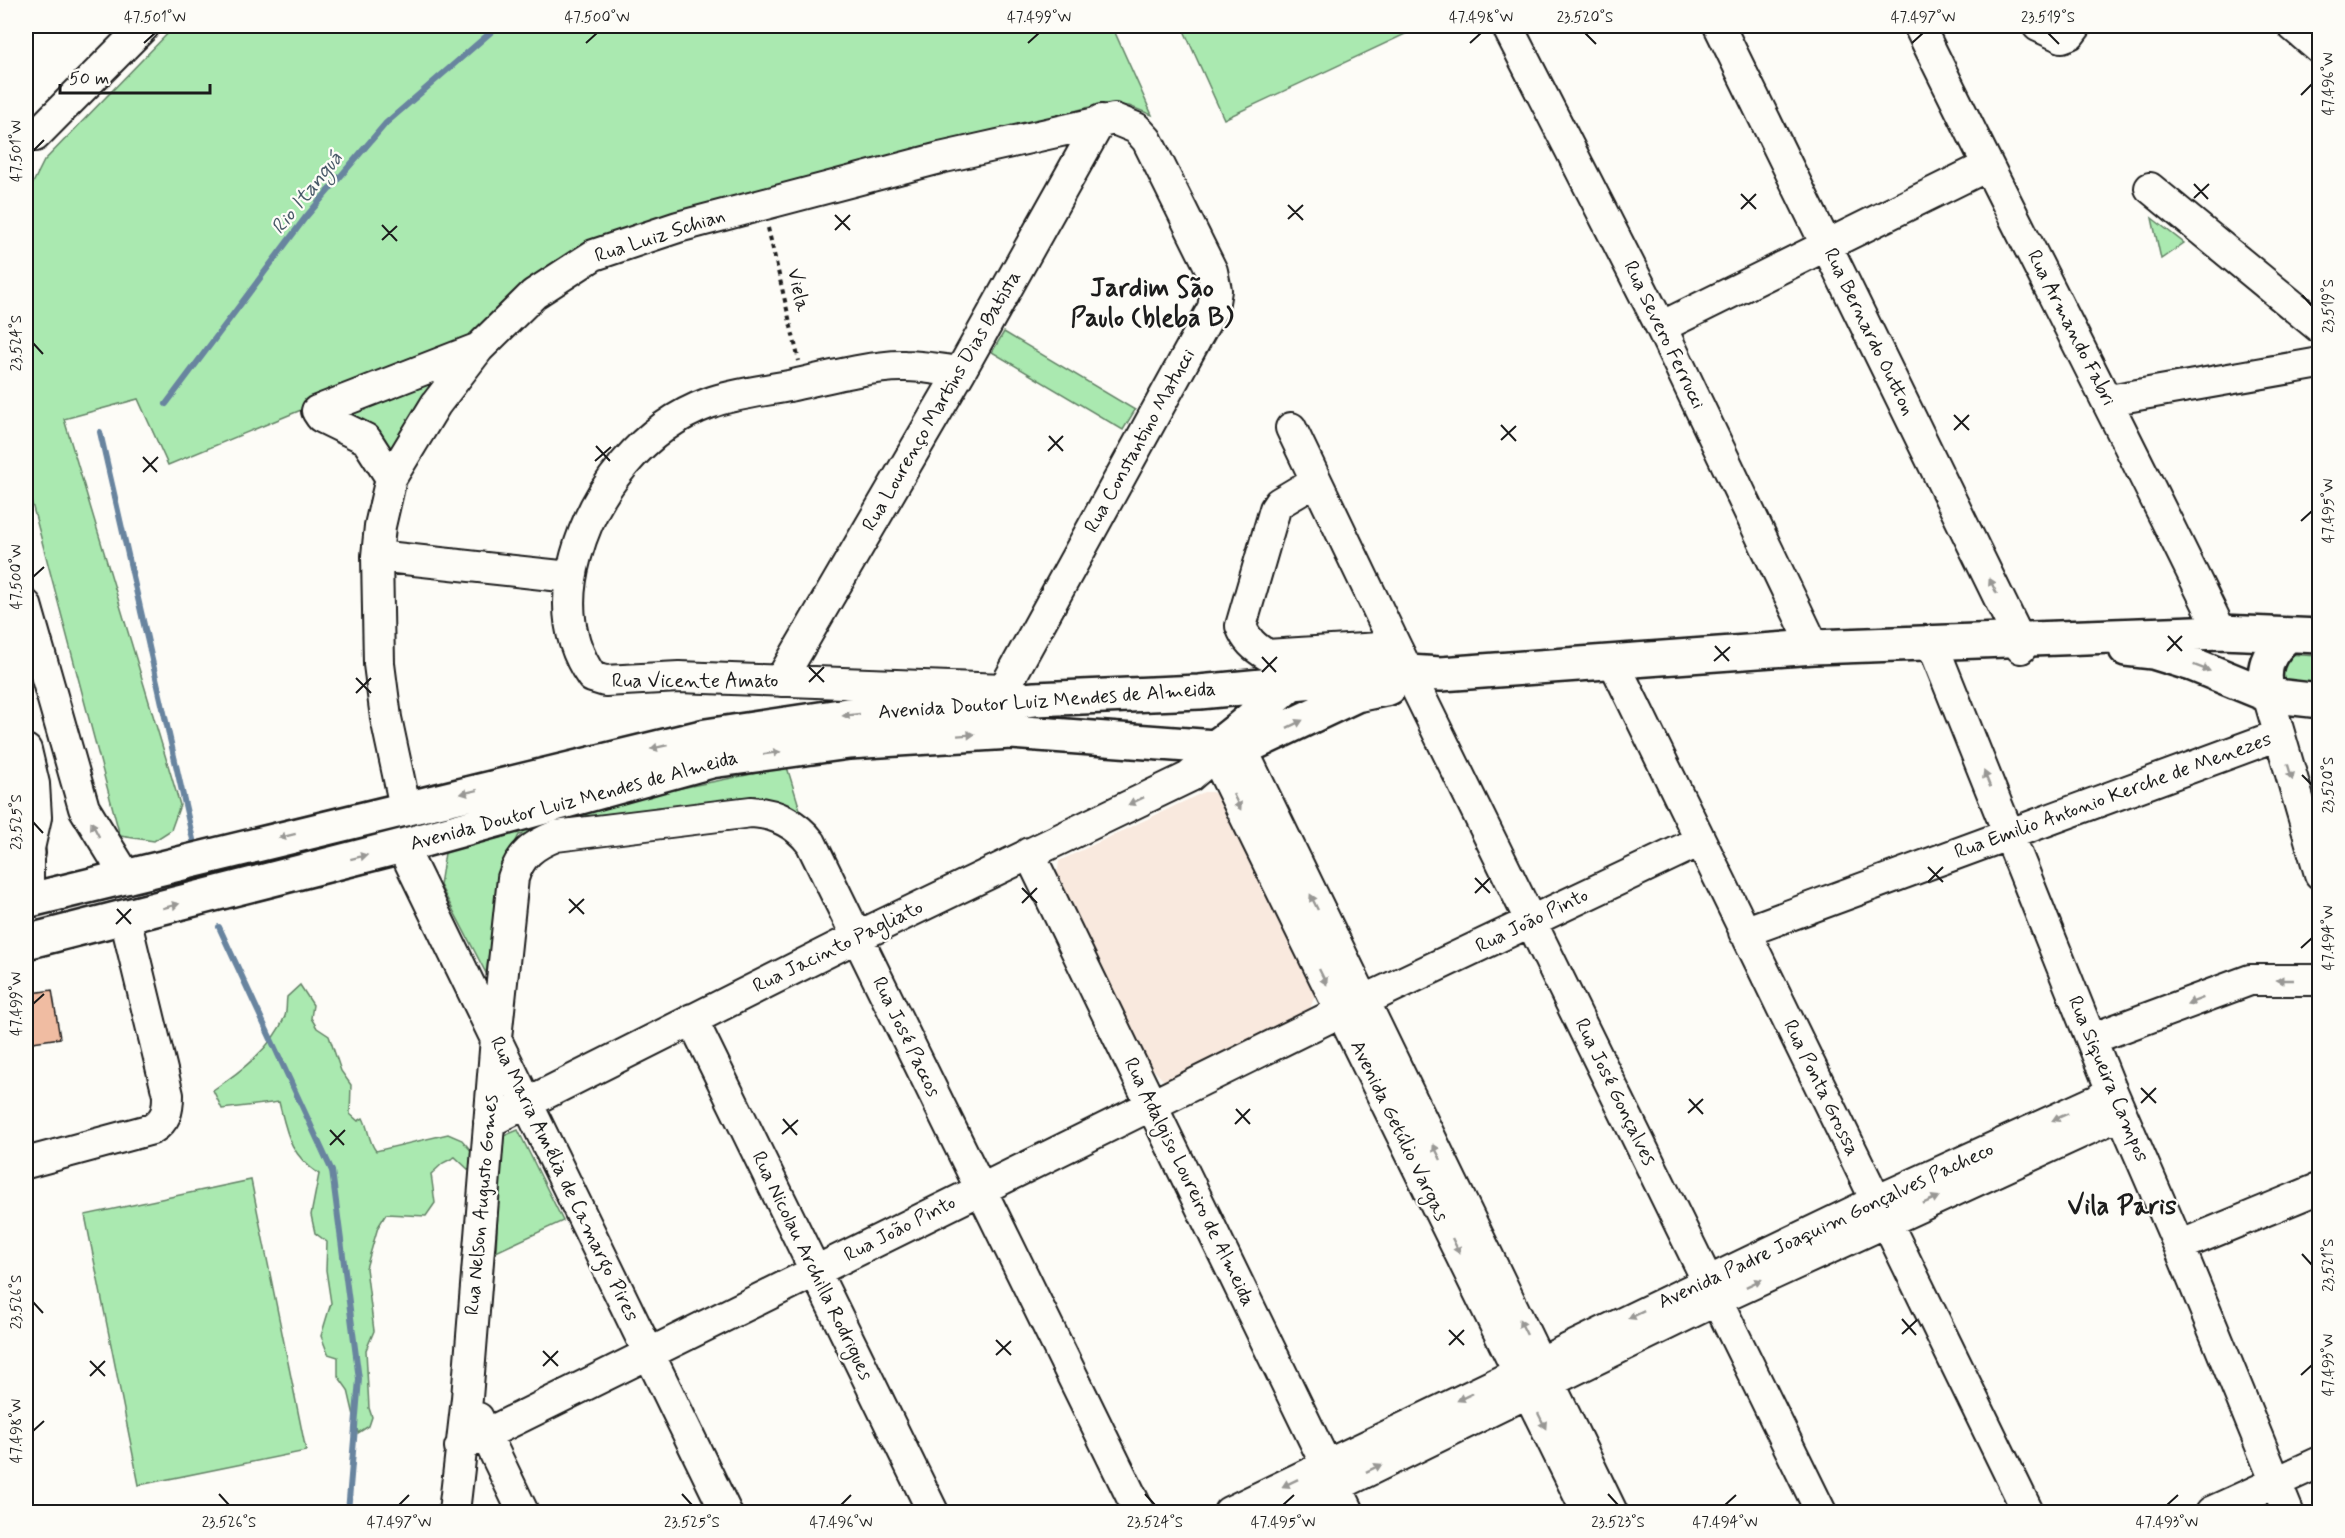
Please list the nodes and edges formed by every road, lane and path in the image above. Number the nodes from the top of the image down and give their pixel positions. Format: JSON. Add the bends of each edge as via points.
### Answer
{"nodes":[{"id":1,"x":144,"y":26,"type":"edge"},
{"id":2,"x":1507,"y":26,"type":"edge"},
{"id":3,"x":1719,"y":26,"type":"edge"},
{"id":4,"x":1919,"y":26,"type":"edge"},
{"id":5,"x":2038,"y":26,"type":"edge"},
{"id":6,"x":2293,"y":26,"type":"edge"},
{"id":7,"x":2073,"y":30,"type":"edge"},
{"id":8,"x":2319,"y":49,"type":"edge"},
{"id":9,"x":1101,"y":120,"type":"junction"},
{"id":10,"x":29,"y":142,"type":"edge"},
{"id":11,"x":1987,"y":166,"type":"junction"},
{"id":12,"x":2150,"y":188,"type":"dead end"},
{"id":13,"x":762,"y":205,"type":"junction"},
{"id":14,"x":1827,"y":246,"type":"junction"},
{"id":15,"x":1661,"y":327,"type":"junction"},
{"id":16,"x":2319,"y":328,"type":"edge"},
{"id":17,"x":479,"y":348,"type":"junction"},
{"id":18,"x":2319,"y":363,"type":"edge"},
{"id":19,"x":960,"y":372,"type":"junction"},
{"id":20,"x":804,"y":382,"type":"junction"},
{"id":21,"x":2109,"y":400,"type":"junction"},
{"id":22,"x":1291,"y":428,"type":"dead end"},
{"id":23,"x":391,"y":478,"type":"junction"},
{"id":24,"x":1316,"y":481,"type":"junction"},
{"id":25,"x":377,"y":556,"type":"junction"},
{"id":26,"x":570,"y":577,"type":"junction"},
{"id":27,"x":28,"y":619,"type":"edge"},
{"id":28,"x":2221,"y":632,"type":"junction"},
{"id":29,"x":2288,"y":635,"type":"junction"},
{"id":30,"x":2319,"y":636,"type":"edge"},
{"id":31,"x":1932,"y":643,"type":"junction"},
{"id":32,"x":2010,"y":643,"type":"junction"},
{"id":33,"x":1814,"y":647,"type":"junction"},
{"id":34,"x":1614,"y":663,"type":"junction"},
{"id":35,"x":1415,"y":669,"type":"junction"},
{"id":36,"x":780,"y":681,"type":"junction"},
{"id":37,"x":1293,"y":682,"type":"junction"},
{"id":38,"x":1004,"y":689,"type":"junction"},
{"id":39,"x":1199,"y":692,"type":"junction"},
{"id":40,"x":960,"y":696,"type":"junction"},
{"id":41,"x":2268,"y":696,"type":"junction"},
{"id":42,"x":1035,"y":699,"type":"junction"},
{"id":43,"x":2319,"y":701,"type":"edge"},
{"id":44,"x":2279,"y":735,"type":"junction"},
{"id":45,"x":26,"y":750,"type":"edge"},
{"id":46,"x":1212,"y":751,"type":"junction"},
{"id":47,"x":405,"y":807,"type":"junction"},
{"id":48,"x":2009,"y":834,"type":"junction"},
{"id":49,"x":1700,"y":841,"type":"junction"},
{"id":50,"x":402,"y":846,"type":"junction"},
{"id":51,"x":1029,"y":853,"type":"junction"},
{"id":52,"x":27,"y":855,"type":"edge"},
{"id":53,"x":518,"y":862,"type":"joint"},
{"id":54,"x":2319,"y":874,"type":"edge"},
{"id":55,"x":127,"y":878,"type":"junction"},
{"id":56,"x":27,"y":901,"type":"edge"},
{"id":57,"x":125,"y":918,"type":"junction"},
{"id":58,"x":1531,"y":921,"type":"junction"},
{"id":59,"x":93,"y":925,"type":"junction"},
{"id":60,"x":1744,"y":932,"type":"junction"},
{"id":61,"x":60,"y":933,"type":"junction"},
{"id":62,"x":857,"y":937,"type":"junction"},
{"id":63,"x":26,"y":942,"type":"edge"},
{"id":64,"x":2319,"y":980,"type":"edge"},
{"id":65,"x":1351,"y":1007,"type":"junction"},
{"id":66,"x":692,"y":1019,"type":"junction"},
{"id":67,"x":496,"y":1038,"type":"junction"},
{"id":68,"x":2091,"y":1040,"type":"junction"},
{"id":69,"x":2111,"y":1089,"type":"junction"},
{"id":70,"x":527,"y":1104,"type":"junction"},
{"id":71,"x":1152,"y":1105,"type":"junction"},
{"id":72,"x":2124,"y":1120,"type":"junction"},
{"id":73,"x":489,"y":1122,"type":"junction"},
{"id":74,"x":26,"y":1163,"type":"edge"},
{"id":75,"x":982,"y":1188,"type":"junction"},
{"id":76,"x":2319,"y":1188,"type":"edge"},
{"id":77,"x":1881,"y":1211,"type":"junction"},
{"id":78,"x":2179,"y":1246,"type":"junction"},
{"id":79,"x":815,"y":1272,"type":"junction"},
{"id":80,"x":1712,"y":1291,"type":"junction"},
{"id":81,"x":649,"y":1354,"type":"junction"},
{"id":82,"x":1534,"y":1377,"type":"junction"},
{"id":83,"x":467,"y":1398,"type":"junction"},
{"id":84,"x":486,"y":1434,"type":"junction"},
{"id":85,"x":460,"y":1447,"type":"junction"},
{"id":86,"x":2319,"y":1462,"type":"edge"},
{"id":87,"x":2276,"y":1482,"type":"junction"},
{"id":88,"x":1337,"y":1488,"type":"edge"},
{"id":89,"x":454,"y":1512,"type":"edge"},
{"id":90,"x":524,"y":1512,"type":"edge"},
{"id":91,"x":726,"y":1512,"type":"edge"},
{"id":92,"x":933,"y":1512,"type":"edge"},
{"id":93,"x":1139,"y":1512,"type":"edge"},
{"id":94,"x":1229,"y":1512,"type":"edge"},
{"id":95,"x":1284,"y":1512,"type":"edge"},
{"id":96,"x":1587,"y":1512,"type":"edge"},
{"id":97,"x":1612,"y":1512,"type":"edge"},
{"id":98,"x":1821,"y":1512,"type":"edge"},
{"id":99,"x":2028,"y":1512,"type":"edge"},
{"id":100,"x":2211,"y":1512,"type":"edge"},
{"id":101,"x":2288,"y":1512,"type":"edge"}],
"edges":[{"from":1,"to":10,"type":"street"},
{"from":2,"to":15,"type":"street","name":"Rua Severo Ferrucci"},
{"from":3,"to":14,"type":"street","name":"Rua Bernardo Outton"},
{"from":4,"to":11,"type":"street","name":"Rua Armando Fabri"},
{"from":5,"to":7,"type":"street","via":[[2062,37]]},
{"from":6,"to":8,"type":"street"},
{"from":9,"to":13,"type":"street","name":"Rua Luiz Schian"},
{"from":9,"to":19,"type":"street","name":"Rua Lourenço Martins Dias Batista"},
{"from":9,"to":38,"type":"street","name":"Rua Constantino Matucci","via":[[1114,118],[1126,122],[1147,140],[1212,271],[1216,290],[1213,308]]},
{"from":11,"to":14,"type":"street"},
{"from":11,"to":21,"type":"street","name":"Rua Armando Fabri"},
{"from":12,"to":16,"type":"street"},
{"from":13,"to":17,"type":"street","name":"Rua Luiz Schian","via":[[678,226],[594,255],[534,294]]},
{"from":13,"to":20,"type":"path","name":"Viela"},
{"from":14,"to":15,"type":"street"},
{"from":32,"to":14,"type":"street","name":"Rua Bernardo Outton","one_way":true},
{"from":15,"to":33,"type":"street","name":"Rua Severo Ferrucci"},
{"from":17,"to":23,"type":"street","name":"Rua Luiz Schian","via":[[436,404]]},
{"from":17,"to":23,"type":"street","via":[[317,411],[321,417],[366,440]]},
{"from":18,"to":21,"type":"street"},
{"from":19,"to":20,"type":"street","name":"Rua Vicente Amato","via":[[904,366]]},
{"from":19,"to":36,"type":"street","name":"Rua Lourenço Martins Dias Batista"},
{"from":20,"to":26,"type":"street","name":"Rua Vicente Amato","via":[[708,403],[661,429],[623,464],[598,499]]},
{"from":21,"to":28,"type":"street","name":"Rua Armando Fabri"},
{"from":22,"to":24,"type":"street","name":"Rua José Gonçalves"},
{"from":23,"to":25,"type":"street","name":"Rua Luiz Schian"},
{"from":24,"to":35,"type":"street","name":"Rua José Gonçalves"},
{"from":24,"to":35,"type":"street","via":[[1275,509],[1241,626],[1245,636],[1267,655]]},
{"from":25,"to":26,"type":"street"},
{"from":25,"to":47,"type":"street","name":"Rua Luiz Schian","via":[[379,664]]},
{"from":26,"to":36,"type":"street","name":"Rua Vicente Amato","via":[[572,638],[592,677],[605,681],[679,677]]},
{"from":55,"to":27,"type":"street","one_way":true,"via":[[84,808]]},
{"from":28,"to":29,"type":"main road","name":"Avenida Doutor Luiz Mendes de Almeida"},
{"from":28,"to":32,"type":"main road","name":"Avenida Doutor Luiz Mendes de Almeida"},
{"from":28,"to":41,"type":"main road","via":[[2242,675]]},
{"from":29,"to":30,"type":"main road","name":"Avenida Doutor Luiz Mendes de Almeida"},
{"from":29,"to":41,"type":"main road","via":[[2268,657],[2264,671]]},
{"from":31,"to":32,"type":"main road","name":"Avenida Doutor Luiz Mendes de Almeida"},
{"from":31,"to":33,"type":"main road","name":"Avenida Doutor Luiz Mendes de Almeida"},
{"from":48,"to":31,"type":"street","name":"Rua Siqueira Campos","one_way":true},
{"from":32,"to":41,"type":"main road","name":"Avenida Doutor Luiz Mendes de Almeida","one_way":true,"via":[[2108,646],[2153,652]]},
{"from":33,"to":34,"type":"main road","name":"Avenida Doutor Luiz Mendes de Almeida"},
{"from":34,"to":35,"type":"main road","name":"Avenida Doutor Luiz Mendes de Almeida"},
{"from":34,"to":49,"type":"street","name":"Rua Ponta Grossa"},
{"from":35,"to":37,"type":"main road","name":"Avenida Doutor Luiz Mendes de Almeida"},
{"from":46,"to":35,"type":"main road","name":"Avenida Doutor Luiz Mendes de Almeida","one_way":true},
{"from":35,"to":58,"type":"street","name":"Rua José Gonçalves"},
{"from":36,"to":40,"type":"street","name":"Rua Vicente Amato"},
{"from":37,"to":39,"type":"main road","name":"Avenida Doutor Luiz Mendes de Almeida"},
{"from":37,"to":46,"type":"main road"},
{"from":38,"to":40,"type":"street","name":"Rua Vicente Amato"},
{"from":38,"to":42,"type":"street","name":"Rua Vicente Amato"},
{"from":39,"to":42,"type":"main road","name":"Avenida Doutor Luiz Mendes de Almeida"},
{"from":39,"to":46,"type":"main road","via":[[1221,710]]},
{"from":40,"to":42,"type":"main road","name":"Avenida Doutor Luiz Mendes de Almeida"},
{"from":40,"to":47,"type":"main road","name":"Avenida Doutor Luiz Mendes de Almeida","one_way":true,"via":[[706,736]]},
{"from":41,"to":43,"type":"main road","name":"Avenida Doutor Luiz Mendes de Almeida"},
{"from":41,"to":44,"type":"street"},
{"from":44,"to":48,"type":"street","name":"Rua Emilio Antonio Kerche de Menezes"},
{"from":44,"to":54,"type":"street","one_way":true},
{"from":45,"to":52,"type":"street","via":[[36,817]]},
{"from":50,"to":46,"type":"main road","name":"Avenida Doutor Luiz Mendes de Almeida","one_way":true,"via":[[711,761],[849,742],[1011,732]]},
{"from":46,"to":51,"type":"street","name":"Rua Jacinto Pagliato","one_way":true},
{"from":46,"to":65,"type":"street","name":"Avenida Getúlio Vargas"},
{"from":47,"to":55,"type":"main road","name":"Avenida Doutor Luiz Mendes de Almeida","one_way":true},
{"from":48,"to":60,"type":"street","name":"Rua Emilio Antonio Kerche de Menezes"},
{"from":48,"to":68,"type":"street","name":"Rua Siqueira Campos"},
{"from":49,"to":58,"type":"street","name":"Rua João Pinto"},
{"from":49,"to":60,"type":"street","name":"Rua Ponta Grossa"},
{"from":57,"to":50,"type":"main road","name":"Avenida Doutor Luiz Mendes de Almeida","one_way":true},
{"from":50,"to":67,"type":"street","name":"Rua Maria Amélia de Camargo Pires"},
{"from":51,"to":62,"type":"street","name":"Rua Jacinto Pagliato"},
{"from":51,"to":71,"type":"street","name":"Rua Adalgiso Loureiro de Almeida"},
{"from":52,"to":56,"type":"street"},
{"from":53,"to":62,"type":"street","name":"Rua José Paccos","via":[[529,849],[556,836],[760,812],[795,826],[812,843]]},
{"from":53,"to":67,"type":"street","name":"Rua Nelson Augusto Gomes"},
{"from":55,"to":56,"type":"main road","name":"Avenida Doutor Luiz Mendes de Almeida"},
{"from":55,"to":59,"type":"main road","via":[[121,900]]},
{"from":56,"to":61,"type":"main road","via":[[40,919]]},
{"from":57,"to":59,"type":"main road","name":"Avenida Doutor Luiz Mendes de Almeida"},
{"from":57,"to":74,"type":"street","via":[[168,1095],[168,1113],[152,1129]]},
{"from":58,"to":65,"type":"street","name":"Rua João Pinto"},
{"from":58,"to":80,"type":"street","name":"Rua José Gonçalves"},
{"from":59,"to":61,"type":"main road","name":"Avenida Doutor Luiz Mendes de Almeida"},
{"from":60,"to":77,"type":"street","name":"Rua Ponta Grossa"},
{"from":61,"to":63,"type":"main road","name":"Avenida Doutor Luiz Mendes de Almeida"},
{"from":62,"to":66,"type":"street","name":"Rua Jacinto Pagliato"},
{"from":62,"to":75,"type":"street","name":"Rua José Paccos"},
{"from":64,"to":68,"type":"street","one_way":true,"via":[[2250,980]]},
{"from":65,"to":71,"type":"street","name":"Rua João Pinto"},
{"from":65,"to":82,"type":"street","name":"Avenida Getúlio Vargas"},
{"from":66,"to":70,"type":"street","name":"Rua Jacinto Pagliato"},
{"from":66,"to":79,"type":"street","name":"Rua Nicolau Archilla Rodrigues"},
{"from":67,"to":70,"type":"street","name":"Rua Maria Amélia de Camargo Pires"},
{"from":67,"to":73,"type":"street","name":"Rua Nelson Augusto Gomes"},
{"from":68,"to":69,"type":"street","name":"Rua Siqueira Campos"},
{"from":69,"to":72,"type":"street","name":"Rua Siqueira Campos"},
{"from":69,"to":77,"type":"street","name":"Avenida Padre Joaquim Gonçalves Pacheco","one_way":true,"via":[[2098,1100]]},
{"from":70,"to":73,"type":"street","name":"Rua Jacinto Pagliato"},
{"from":70,"to":81,"type":"street","name":"Rua Maria Amélia de Camargo Pires"},
{"from":71,"to":75,"type":"street","name":"Rua João Pinto"},
{"from":71,"to":88,"type":"street","name":"Rua Adalgiso Loureiro de Almeida"},
{"from":77,"to":72,"type":"street","name":"Avenida Padre Joaquim Gonçalves Pacheco","one_way":true,"via":[[2108,1120]]},
{"from":72,"to":78,"type":"street","name":"Rua Siqueira Campos"},
{"from":73,"to":83,"type":"street","name":"Rua Nelson Augusto Gomes"},
{"from":75,"to":79,"type":"street","name":"Rua João Pinto"},
{"from":75,"to":93,"type":"street","name":"Rua José Paccos"},
{"from":76,"to":78,"type":"street"},
{"from":77,"to":80,"type":"street","name":"Avenida Padre Joaquim Gonçalves Pacheco"},
{"from":77,"to":99,"type":"street","name":"Rua Ponta Grossa"},
{"from":78,"to":87,"type":"street","name":"Rua Siqueira Campos"},
{"from":79,"to":81,"type":"street","name":"Rua João Pinto"},
{"from":79,"to":92,"type":"street","name":"Rua Nicolau Archilla Rodrigues"},
{"from":80,"to":82,"type":"street","name":"Avenida Padre Joaquim Gonçalves Pacheco"},
{"from":80,"to":98,"type":"street","name":"Rua José Gonçalves"},
{"from":81,"to":84,"type":"street","name":"Rua João Pinto"},
{"from":81,"to":91,"type":"street","name":"Rua Maria Amélia de Camargo Pires"},
{"from":82,"to":88,"type":"street","name":"Avenida Padre Joaquim Gonçalves Pacheco"},
{"from":82,"to":96,"type":"street","name":"Avenida Getúlio Vargas","one_way":true},
{"from":82,"to":97,"type":"street","name":"Avenida Getúlio Vargas"},
{"from":83,"to":84,"type":"street"},
{"from":83,"to":85,"type":"street","name":"Rua Nelson Augusto Gomes"},
{"from":84,"to":85,"type":"street","name":"Rua João Pinto"},
{"from":84,"to":90,"type":"street"},
{"from":85,"to":89,"type":"street","name":"Rua Nelson Augusto Gomes"},
{"from":86,"to":87,"type":"street"},
{"from":87,"to":100,"type":"street"},
{"from":87,"to":101,"type":"street","name":"Rua Siqueira Campos"},
{"from":88,"to":94,"type":"street","name":"Avenida Padre Joaquim Gonçalves Pacheco","one_way":true},
{"from":88,"to":95,"type":"street","name":"Avenida Padre Joaquim Gonçalves Pacheco"}]}
